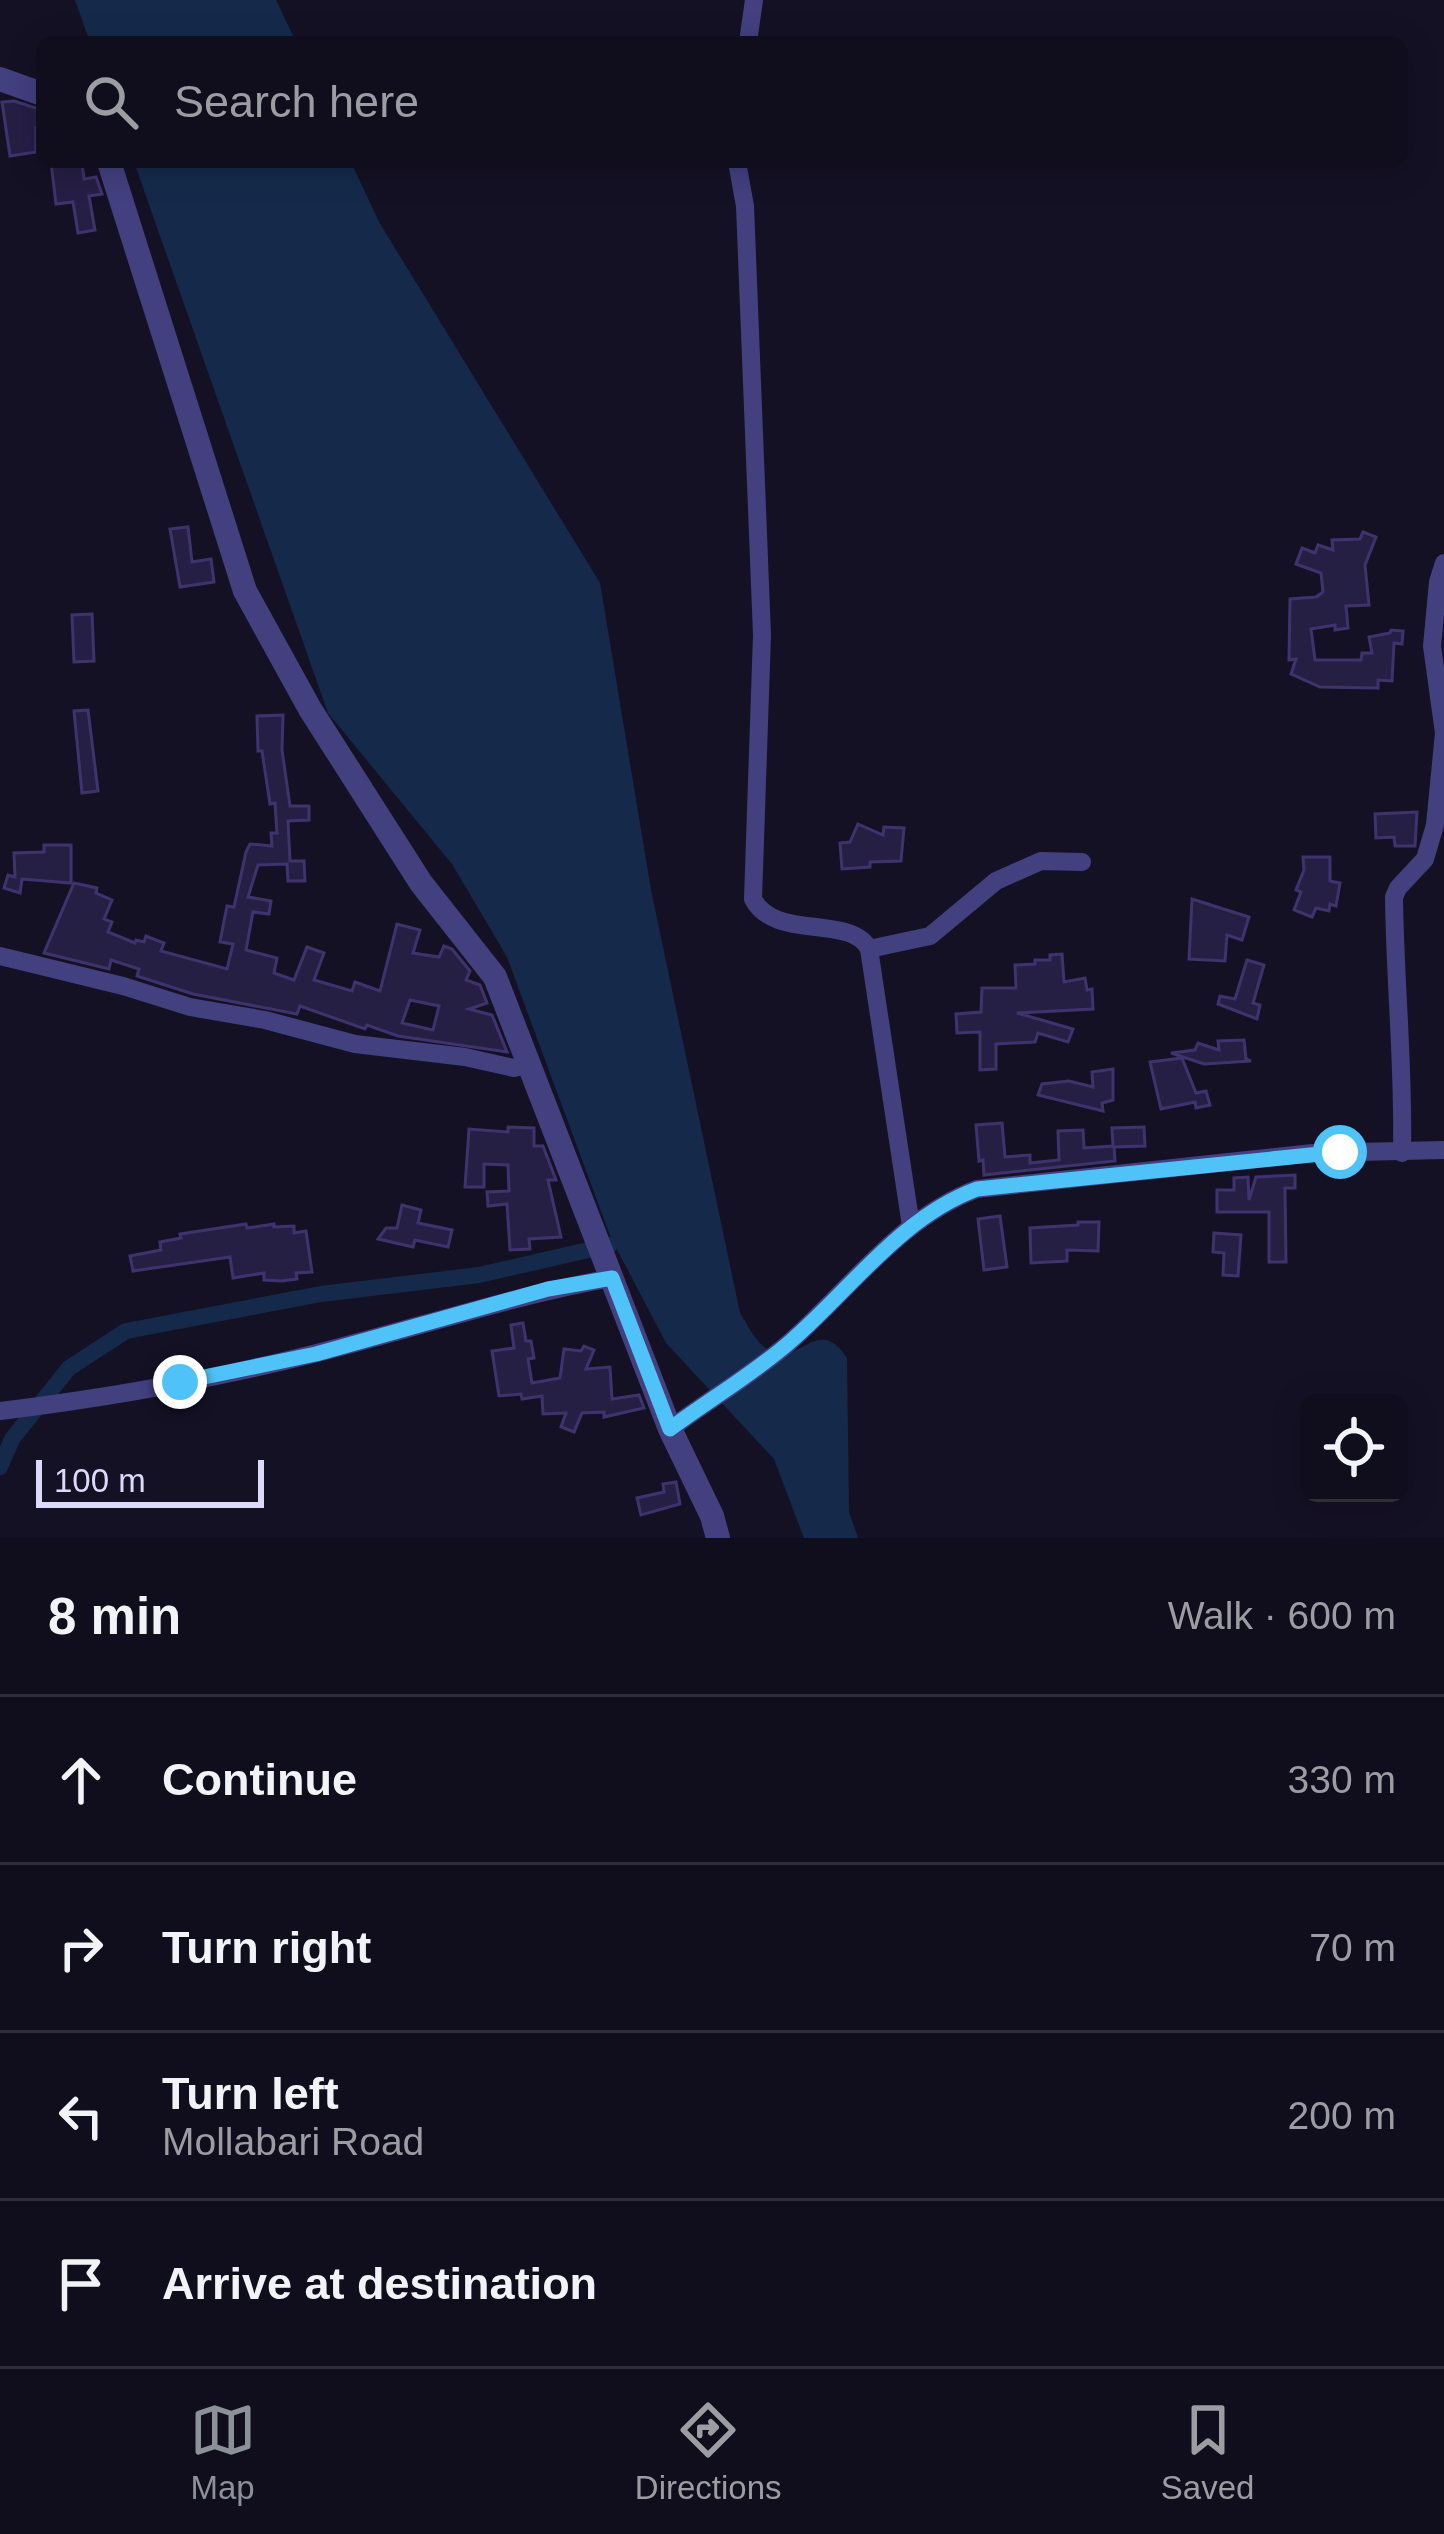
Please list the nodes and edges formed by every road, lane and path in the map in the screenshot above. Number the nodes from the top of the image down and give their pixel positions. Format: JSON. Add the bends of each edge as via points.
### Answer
{"nodes":[{"id":1,"x":754,"y":0,"type":"edge"},
{"id":2,"x":749,"y":36,"type":"edge"},
{"id":3,"x":0,"y":79,"type":"edge"},
{"id":4,"x":36,"y":92,"type":"edge"},
{"id":5,"x":111,"y":168,"type":"edge"},
{"id":6,"x":738,"y":168,"type":"edge"},
{"id":7,"x":1444,"y":563,"type":"edge"},
{"id":8,"x":1082,"y":862,"type":"dead end"},
{"id":9,"x":869,"y":949,"type":"junction"},
{"id":10,"x":0,"y":956,"type":"edge"},
{"id":11,"x":531,"y":1064,"type":"junction"},
{"id":12,"x":1444,"y":1150,"type":"edge"},
{"id":13,"x":1402,"y":1153,"type":"junction"},
{"id":14,"x":911,"y":1226,"type":"junction"},
{"id":15,"x":605,"y":1258,"type":"junction"},
{"id":16,"x":0,"y":1411,"type":"edge"},
{"id":17,"x":670,"y":1429,"type":"junction"},
{"id":18,"x":718,"y":1538,"type":"edge"}],
"edges":[{"from":1,"to":2,"type":"street"},
{"from":3,"to":4,"type":"street"},
{"from":5,"to":11,"type":"street","via":[[245,591],[421,883],[495,977]]},
{"from":6,"to":9,"type":"street","via":[[762,635],[753,899],[765,915],[856,935]]},
{"from":7,"to":13,"type":"street","via":[[1432,646],[1444,733],[1435,825],[1422,864],[1394,897]]},
{"from":8,"to":9,"type":"street","via":[[1040,861],[996,880],[931,936]]},
{"from":9,"to":14,"type":"street"},
{"from":10,"to":11,"type":"street","via":[[355,1044]]},
{"from":11,"to":15,"type":"street"},
{"from":12,"to":13,"type":"street"},
{"from":13,"to":14,"type":"street","via":[[1313,1153],[977,1189]]},
{"from":14,"to":17,"type":"street","via":[[786,1346]]},
{"from":15,"to":16,"type":"street","via":[[548,1289],[316,1354]]},
{"from":15,"to":17,"type":"street"},
{"from":17,"to":18,"type":"street"}]}
